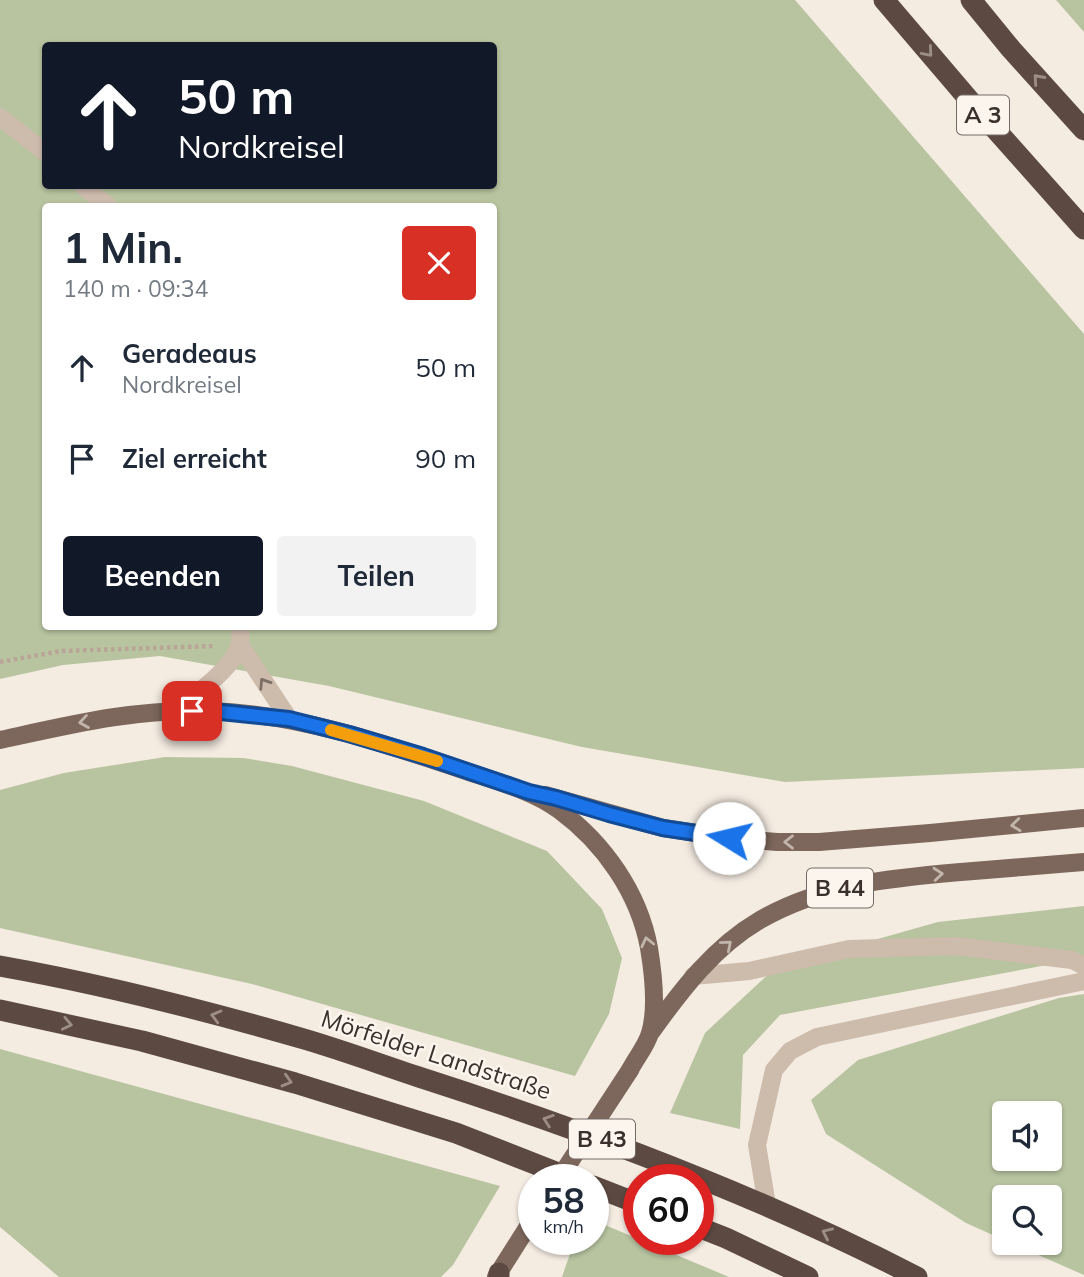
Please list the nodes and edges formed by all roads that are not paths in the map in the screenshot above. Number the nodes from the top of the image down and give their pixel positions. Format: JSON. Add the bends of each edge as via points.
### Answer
{"nodes":[{"id":1,"x":884,"y":0,"type":"edge"},
{"id":2,"x":971,"y":0,"type":"edge"},
{"id":3,"x":0,"y":117,"type":"edge"},
{"id":4,"x":1084,"y":130,"type":"edge"},
{"id":5,"x":42,"y":150,"type":"edge"},
{"id":6,"x":87,"y":189,"type":"edge"},
{"id":7,"x":104,"y":203,"type":"edge"},
{"id":8,"x":1084,"y":229,"type":"edge"},
{"id":9,"x":240,"y":630,"type":"edge"},
{"id":10,"x":240,"y":645,"type":"junction"},
{"id":11,"x":174,"y":711,"type":"junction"},
{"id":12,"x":289,"y":719,"type":"junction"},
{"id":13,"x":0,"y":740,"type":"edge"},
{"id":14,"x":529,"y":792,"type":"junction"},
{"id":15,"x":1084,"y":818,"type":"edge"},
{"id":16,"x":1084,"y":862,"type":"edge"},
{"id":17,"x":0,"y":966,"type":"edge"},
{"id":18,"x":1084,"y":966,"type":"edge"},
{"id":19,"x":693,"y":976,"type":"junction"},
{"id":20,"x":1084,"y":981,"type":"edge"},
{"id":21,"x":0,"y":1010,"type":"edge"},
{"id":22,"x":650,"y":1034,"type":"junction"},
{"id":23,"x":535,"y":1164,"type":"edge"},
{"id":24,"x":568,"y":1164,"type":"edge"},
{"id":25,"x":767,"y":1205,"type":"junction"},
{"id":26,"x":714,"y":1233,"type":"edge"},
{"id":27,"x":518,"y":1242,"type":"edge"},
{"id":28,"x":888,"y":1262,"type":"junction"},
{"id":29,"x":498,"y":1276,"type":"edge"},
{"id":30,"x":808,"y":1277,"type":"edge"},
{"id":31,"x":917,"y":1277,"type":"edge"},
{"id":32,"x":930,"y":1277,"type":"edge"}],
"edges":[{"from":1,"to":8,"type":"highway","number":"A 3","one_way":true},
{"from":4,"to":2,"type":"highway","number":"A 3","one_way":true},
{"from":3,"to":5,"type":"street"},
{"from":6,"to":7,"type":"street"},
{"from":9,"to":10,"type":"street"},
{"from":10,"to":11,"type":"street","via":[[214,680]]},
{"from":12,"to":10,"type":"street","one_way":true},
{"from":11,"to":12,"type":"main road","number":"B 44"},
{"from":11,"to":13,"type":"main road","number":"B 44","one_way":true,"via":[[76,723]]},
{"from":12,"to":14,"type":"main road","number":"B 44","via":[[423,756]]},
{"from":15,"to":14,"type":"main road","number":"B 44","one_way":true,"via":[[777,842],[663,828]]},
{"from":22,"to":14,"type":"main road","number":"B 44","one_way":true,"via":[[653,970],[637,907],[604,852],[582,828]]},
{"from":19,"to":16,"type":"main road","number":"B 44","one_way":true,"via":[[759,921],[835,890],[891,878]]},
{"from":25,"to":17,"type":"highway","name":"Mörfelder Landstraße","number":"B 43","one_way":true,"via":[[583,1132],[306,1040],[148,998]]},
{"from":18,"to":19,"type":"street","via":[[1072,960],[956,946],[849,949],[749,971]]},
{"from":19,"to":22,"type":"main road","number":"B 44"},
{"from":20,"to":25,"type":"street","via":[[817,1037],[790,1051],[774,1070],[757,1145]]},
{"from":21,"to":23,"type":"highway","number":"B 43","one_way":true,"via":[[142,1041],[295,1083],[456,1133]]},
{"from":22,"to":24,"type":"main road","number":"B 44","bridge":true},
{"from":28,"to":25,"type":"highway","name":"Mörfelder Landstraße","number":"B 43","one_way":true},
{"from":26,"to":30,"type":"highway"},
{"from":27,"to":29,"type":"main road"},
{"from":28,"to":31,"type":"highway","name":"Mörfelder Landstraße","number":"B 43"},
{"from":28,"to":32,"type":"highway"}]}
